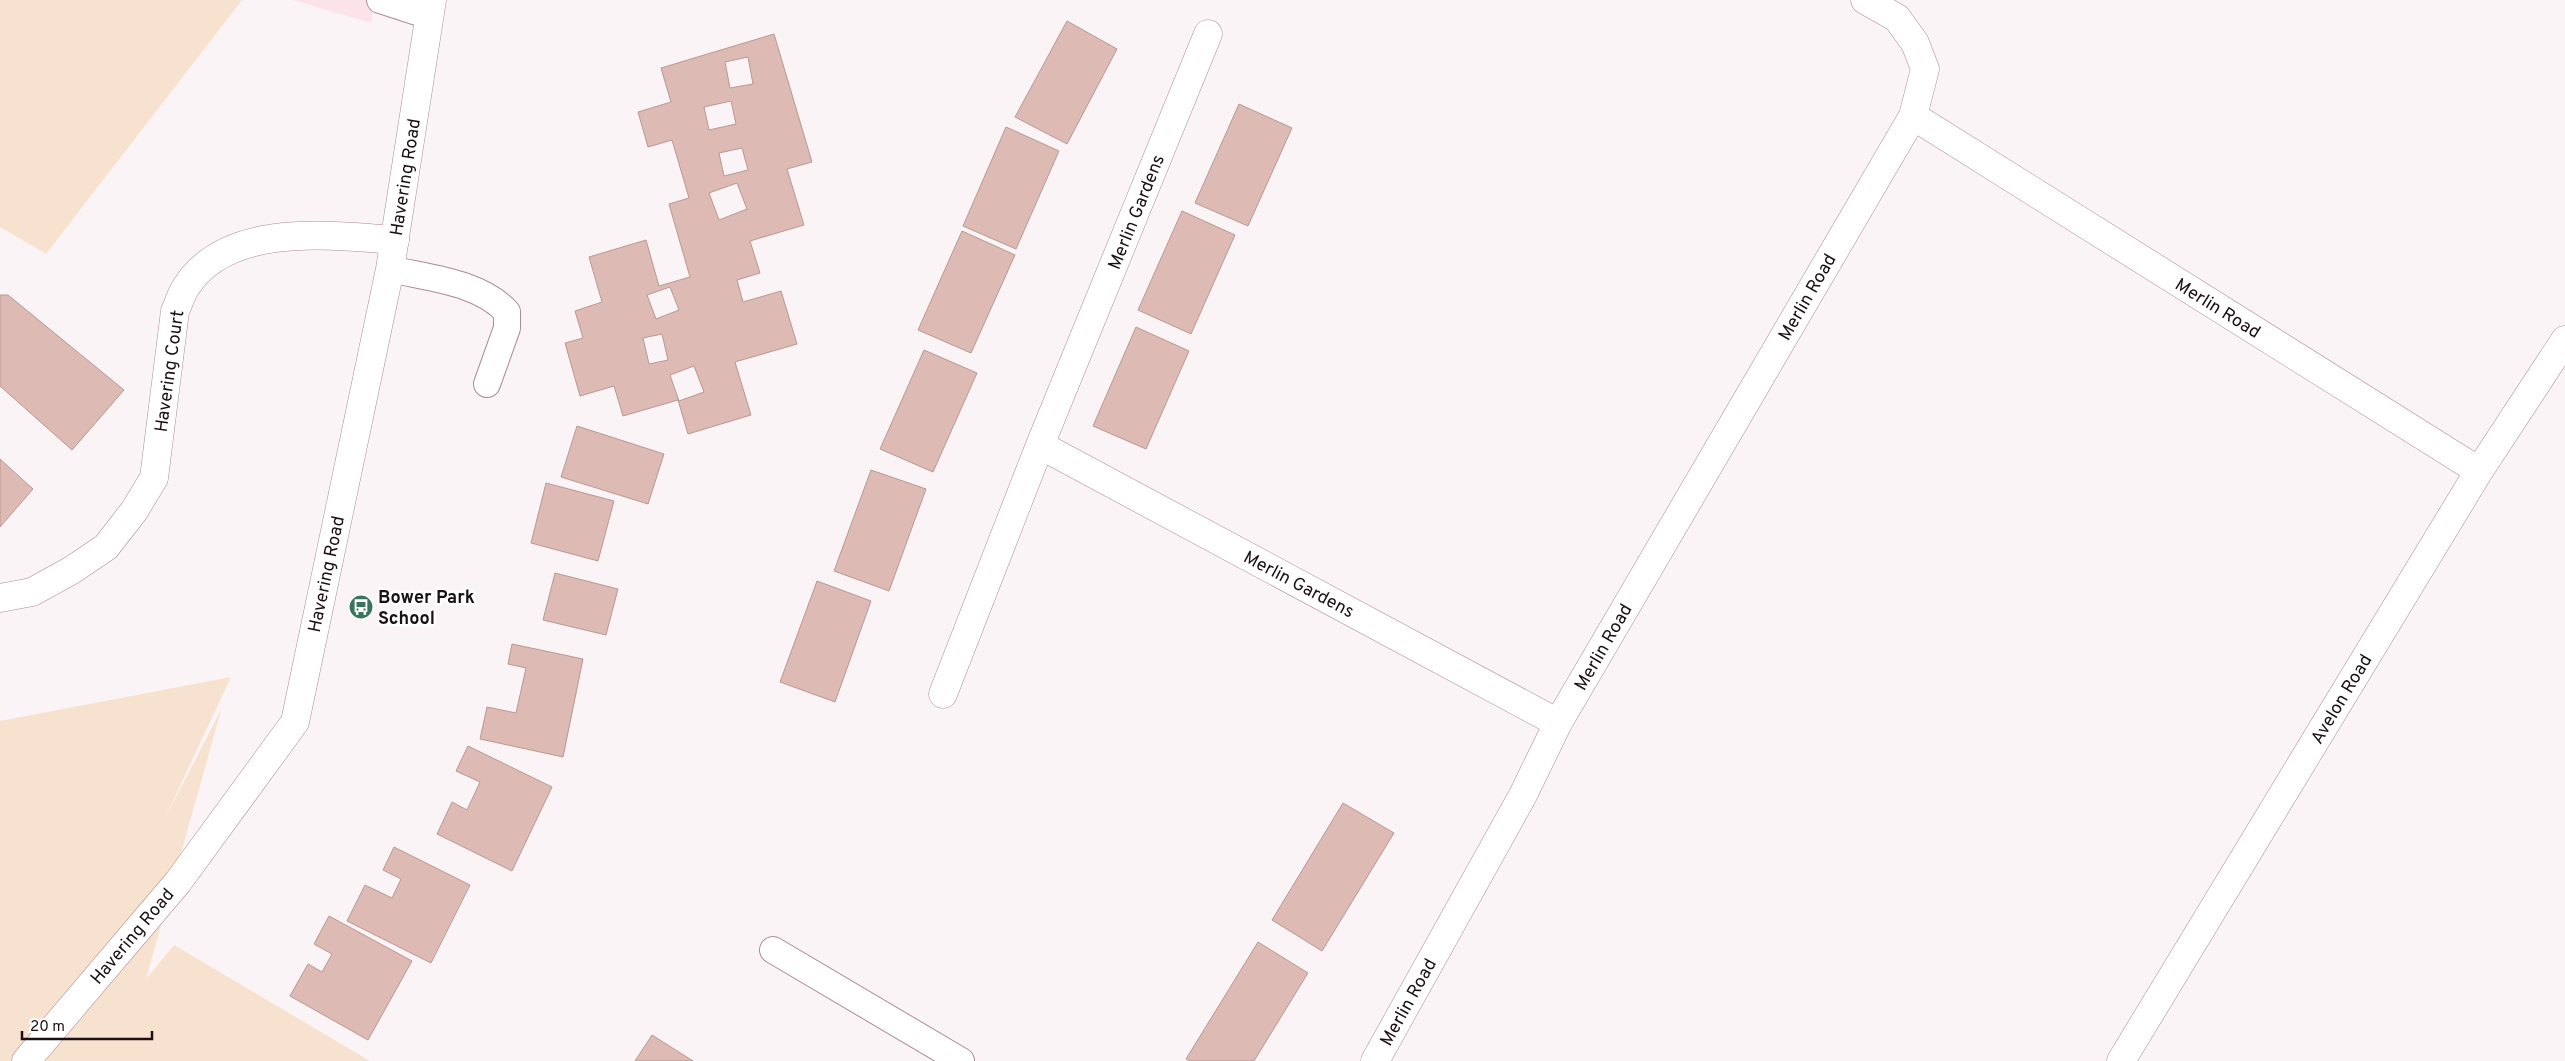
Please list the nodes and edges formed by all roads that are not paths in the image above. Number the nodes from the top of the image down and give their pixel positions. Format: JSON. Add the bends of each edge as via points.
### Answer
{"nodes":[{"id":1,"x":380,"y":0,"type":"edge"},
{"id":2,"x":1865,"y":0,"type":"edge"},
{"id":3,"x":431,"y":8,"type":"edge"},
{"id":4,"x":1208,"y":34,"type":"dead end"},
{"id":5,"x":1913,"y":116,"type":"junction"},
{"id":6,"x":395,"y":240,"type":"junction"},
{"id":7,"x":390,"y":269,"type":"junction"},
{"id":8,"x":2565,"y":340,"type":"edge"},
{"id":9,"x":487,"y":384,"type":"dead end"},
{"id":10,"x":1040,"y":445,"type":"junction"},
{"id":11,"x":2479,"y":471,"type":"junction"},
{"id":12,"x":0,"y":598,"type":"edge"},
{"id":13,"x":943,"y":694,"type":"dead end"},
{"id":14,"x":1558,"y":723,"type":"junction"},
{"id":15,"x":773,"y":950,"type":"dead end"},
{"id":16,"x":26,"y":1061,"type":"edge"},
{"id":17,"x":961,"y":1061,"type":"edge"},
{"id":18,"x":1375,"y":1061,"type":"edge"},
{"id":19,"x":2121,"y":1061,"type":"edge"}],
"edges":[{"from":1,"to":3,"type":"lane"},
{"from":2,"to":5,"type":"street","via":[[1897,18],[1915,43],[1924,69]]},
{"from":3,"to":6,"type":"street","name":"Havering Road"},
{"from":4,"to":10,"type":"street","name":"Merlin Gardens"},
{"from":5,"to":11,"type":"street","name":"Merlin Road"},
{"from":5,"to":14,"type":"street","name":"Merlin Road"},
{"from":6,"to":7,"type":"street","name":"Havering Road"},
{"from":6,"to":12,"type":"street","name":"Havering Court","via":[[323,234],[263,240],[232,248],[206,265],[186,287],[175,311],[154,478],[134,511],[106,547],[72,570],[32,592]]},
{"from":7,"to":9,"type":"lane","via":[[471,289],[496,300],[506,312],[507,328]]},
{"from":7,"to":16,"type":"street","name":"Havering Road","via":[[296,722],[178,882]]},
{"from":8,"to":11,"type":"street","name":"Avelon Road"},
{"from":10,"to":13,"type":"street","name":"Merlin Gardens"},
{"from":10,"to":14,"type":"street","name":"Merlin Gardens"},
{"from":11,"to":19,"type":"street","name":"Avelon Road"},
{"from":14,"to":18,"type":"street","name":"Merlin Road","via":[[1523,795]]},
{"from":15,"to":17,"type":"lane"}]}
